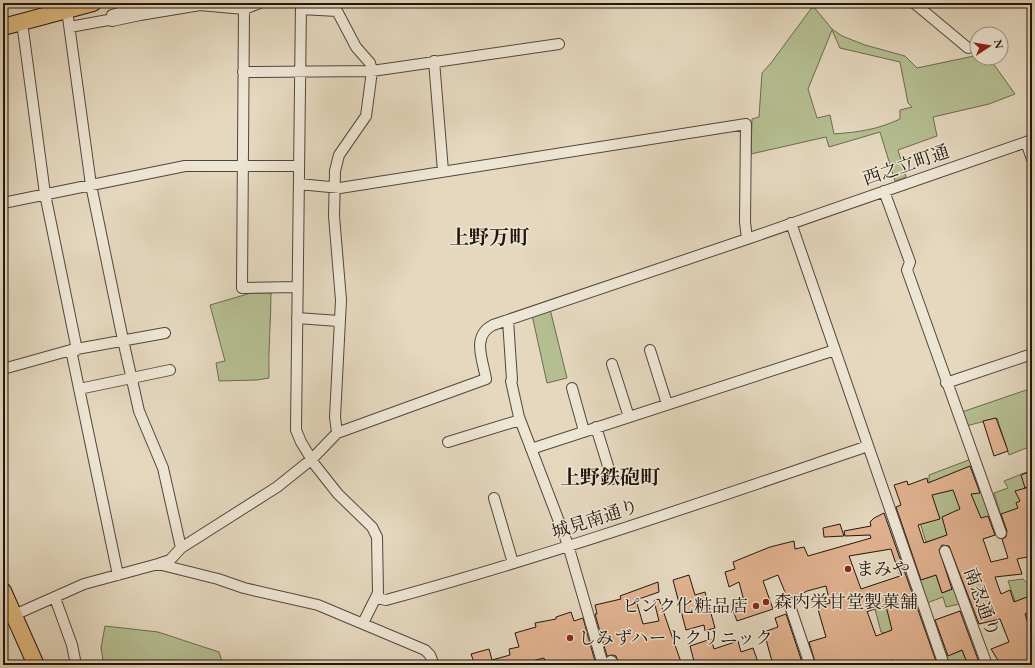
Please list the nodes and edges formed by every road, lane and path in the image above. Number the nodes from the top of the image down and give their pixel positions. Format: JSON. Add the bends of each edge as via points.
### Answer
{"nodes":[{"id":1,"x":93,"y":3,"type":"edge"},
{"id":2,"x":145,"y":3,"type":"edge"},
{"id":3,"x":260,"y":3,"type":"edge"},
{"id":4,"x":914,"y":3,"type":"edge"},
{"id":5,"x":301,"y":6,"type":"edge"},
{"id":6,"x":244,"y":9,"type":"junction"},
{"id":7,"x":67,"y":10,"type":"junction"},
{"id":8,"x":112,"y":21,"type":"junction"},
{"id":9,"x":22,"y":22,"type":"junction"},
{"id":10,"x":3,"y":27,"type":"edge"},
{"id":11,"x":70,"y":28,"type":"junction"},
{"id":12,"x":559,"y":44,"type":"dead end"},
{"id":13,"x":968,"y":48,"type":"dead end"},
{"id":14,"x":434,"y":61,"type":"junction"},
{"id":15,"x":372,"y":71,"type":"junction"},
{"id":16,"x":244,"y":72,"type":"junction"},
{"id":17,"x":299,"y":72,"type":"junction"},
{"id":18,"x":1029,"y":141,"type":"edge"},
{"id":19,"x":1032,"y":159,"type":"edge"},
{"id":20,"x":243,"y":166,"type":"junction"},
{"id":21,"x":298,"y":166,"type":"junction"},
{"id":22,"x":443,"y":171,"type":"junction"},
{"id":23,"x":299,"y":184,"type":"junction"},
{"id":24,"x":91,"y":185,"type":"junction"},
{"id":25,"x":334,"y":187,"type":"junction"},
{"id":26,"x":884,"y":191,"type":"junction"},
{"id":27,"x":45,"y":194,"type":"junction"},
{"id":28,"x":3,"y":203,"type":"edge"},
{"id":29,"x":791,"y":223,"type":"junction"},
{"id":30,"x":747,"y":239,"type":"junction"},
{"id":31,"x":297,"y":287,"type":"junction"},
{"id":32,"x":297,"y":318,"type":"junction"},
{"id":33,"x":508,"y":320,"type":"junction"},
{"id":34,"x":339,"y":321,"type":"junction"},
{"id":35,"x":165,"y":333,"type":"dead end"},
{"id":36,"x":123,"y":340,"type":"junction"},
{"id":37,"x":74,"y":350,"type":"junction"},
{"id":38,"x":650,"y":350,"type":"dead end"},
{"id":39,"x":835,"y":350,"type":"junction"},
{"id":40,"x":1032,"y":354,"type":"edge"},
{"id":41,"x":612,"y":364,"type":"dead end"},
{"id":42,"x":3,"y":369,"type":"edge"},
{"id":43,"x":170,"y":370,"type":"dead end"},
{"id":44,"x":132,"y":378,"type":"junction"},
{"id":45,"x":946,"y":383,"type":"junction"},
{"id":46,"x":572,"y":388,"type":"dead end"},
{"id":47,"x":79,"y":389,"type":"junction"},
{"id":48,"x":667,"y":404,"type":"junction"},
{"id":49,"x":629,"y":417,"type":"junction"},
{"id":50,"x":520,"y":420,"type":"junction"},
{"id":51,"x":596,"y":427,"type":"junction"},
{"id":52,"x":584,"y":431,"type":"junction"},
{"id":53,"x":337,"y":433,"type":"junction"},
{"id":54,"x":448,"y":442,"type":"dead end"},
{"id":55,"x":868,"y":446,"type":"junction"},
{"id":56,"x":531,"y":449,"type":"junction"},
{"id":57,"x":312,"y":459,"type":"junction"},
{"id":58,"x":612,"y":479,"type":"dead end"},
{"id":59,"x":494,"y":498,"type":"dead end"},
{"id":60,"x":1001,"y":533,"type":"dead end"},
{"id":61,"x":568,"y":546,"type":"junction"},
{"id":62,"x":181,"y":548,"type":"junction"},
{"id":63,"x":945,"y":551,"type":"dead end"},
{"id":64,"x":513,"y":563,"type":"junction"},
{"id":65,"x":158,"y":564,"type":"junction"},
{"id":66,"x":118,"y":575,"type":"junction"},
{"id":67,"x":3,"y":591,"type":"edge"},
{"id":68,"x":55,"y":598,"type":"junction"},
{"id":69,"x":376,"y":598,"type":"junction"},
{"id":70,"x":789,"y":603,"type":"dead end"},
{"id":71,"x":9,"y":618,"type":"edge"},
{"id":72,"x":363,"y":623,"type":"junction"},
{"id":73,"x":608,"y":664,"type":"edge"},
{"id":74,"x":36,"y":665,"type":"edge"},
{"id":75,"x":76,"y":665,"type":"edge"},
{"id":76,"x":434,"y":665,"type":"edge"},
{"id":77,"x":810,"y":665,"type":"edge"},
{"id":78,"x":944,"y":665,"type":"edge"},
{"id":79,"x":987,"y":665,"type":"edge"}],
"edges":[{"from":1,"to":7,"type":"highway"},
{"from":2,"to":8,"type":"street","via":[[146,5],[112,15]]},
{"from":3,"to":6,"type":"street"},
{"from":4,"to":13,"type":"street"},
{"from":5,"to":15,"type":"street","via":[[338,11],[356,47],[370,63]]},
{"from":5,"to":17,"type":"street"},
{"from":6,"to":8,"type":"street","via":[[200,6]]},
{"from":6,"to":16,"type":"street"},
{"from":7,"to":9,"type":"highway"},
{"from":7,"to":11,"type":"street"},
{"from":8,"to":11,"type":"street"},
{"from":9,"to":10,"type":"highway"},
{"from":9,"to":27,"type":"street"},
{"from":11,"to":24,"type":"street"},
{"from":12,"to":14,"type":"street"},
{"from":14,"to":15,"type":"street"},
{"from":14,"to":22,"type":"street"},
{"from":15,"to":17,"type":"street"},
{"from":15,"to":25,"type":"street","via":[[366,116],[339,155],[334,171]]},
{"from":16,"to":17,"type":"street"},
{"from":16,"to":20,"type":"street"},
{"from":17,"to":21,"type":"street"},
{"from":18,"to":19,"type":"street"},
{"from":18,"to":26,"type":"street","name":"西之立町通"},
{"from":20,"to":21,"type":"street"},
{"from":20,"to":24,"type":"street","via":[[185,166]]},
{"from":20,"to":31,"type":"street","via":[[242,288]]},
{"from":21,"to":23,"type":"street"},
{"from":22,"to":25,"type":"street"},
{"from":22,"to":30,"type":"street","via":[[746,124]]},
{"from":23,"to":25,"type":"street"},
{"from":23,"to":31,"type":"street"},
{"from":24,"to":27,"type":"street"},
{"from":24,"to":36,"type":"street"},
{"from":25,"to":34,"type":"street","via":[[341,300]]},
{"from":26,"to":29,"type":"street","name":"西之立町通"},
{"from":26,"to":45,"type":"street","via":[[910,262],[907,270]]},
{"from":27,"to":28,"type":"street"},
{"from":27,"to":37,"type":"street"},
{"from":29,"to":30,"type":"street","name":"西之立町通"},
{"from":29,"to":39,"type":"street"},
{"from":30,"to":33,"type":"street","name":"西之立町通"},
{"from":31,"to":32,"type":"street"},
{"from":32,"to":34,"type":"street"},
{"from":32,"to":57,"type":"street","via":[[296,430]]},
{"from":33,"to":50,"type":"street","via":[[511,381]]},
{"from":33,"to":53,"type":"street","name":"西之立町通","via":[[485,329],[480,336],[486,379]]},
{"from":34,"to":53,"type":"street"},
{"from":35,"to":36,"type":"street"},
{"from":36,"to":37,"type":"street"},
{"from":36,"to":44,"type":"street"},
{"from":37,"to":42,"type":"street"},
{"from":37,"to":47,"type":"street"},
{"from":38,"to":48,"type":"street"},
{"from":39,"to":48,"type":"street"},
{"from":39,"to":55,"type":"street"},
{"from":40,"to":45,"type":"street"},
{"from":41,"to":49,"type":"street"},
{"from":43,"to":44,"type":"street"},
{"from":44,"to":47,"type":"street"},
{"from":44,"to":62,"type":"street","via":[[139,411],[163,468]]},
{"from":45,"to":60,"type":"street"},
{"from":46,"to":52,"type":"street"},
{"from":47,"to":66,"type":"street"},
{"from":48,"to":49,"type":"street"},
{"from":49,"to":51,"type":"street"},
{"from":50,"to":54,"type":"street"},
{"from":50,"to":56,"type":"street"},
{"from":51,"to":52,"type":"street"},
{"from":51,"to":58,"type":"street"},
{"from":52,"to":56,"type":"street"},
{"from":53,"to":57,"type":"street"},
{"from":55,"to":61,"type":"street","name":"城見南通り"},
{"from":55,"to":78,"type":"street"},
{"from":56,"to":61,"type":"street"},
{"from":57,"to":62,"type":"street","via":[[277,487]]},
{"from":57,"to":69,"type":"street","via":[[338,494],[372,526],[377,537]]},
{"from":59,"to":64,"type":"street"},
{"from":61,"to":64,"type":"street","name":"城見南通り"},
{"from":61,"to":73,"type":"street"},
{"from":62,"to":65,"type":"street","via":[[170,560]]},
{"from":63,"to":79,"type":"street","name":"南忍通り"},
{"from":64,"to":69,"type":"street","name":"城見南通り","via":[[386,600]]},
{"from":65,"to":66,"type":"street"},
{"from":65,"to":72,"type":"street","via":[[318,605]]},
{"from":66,"to":68,"type":"street","via":[[84,584]]},
{"from":67,"to":71,"type":"highway"},
{"from":68,"to":71,"type":"street"},
{"from":68,"to":75,"type":"street","via":[[72,645]]},
{"from":69,"to":72,"type":"street"},
{"from":70,"to":77,"type":"street"},
{"from":71,"to":74,"type":"highway"},
{"from":72,"to":76,"type":"street","via":[[425,650]]}]}
